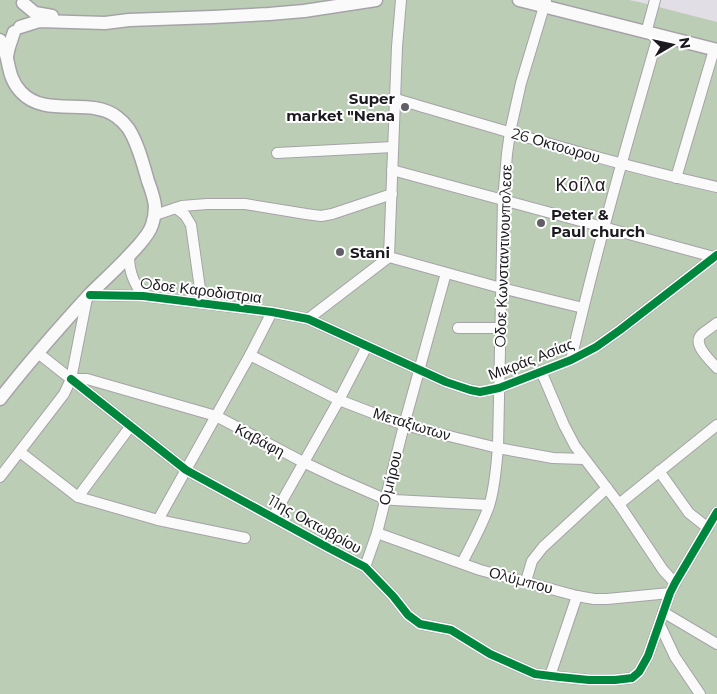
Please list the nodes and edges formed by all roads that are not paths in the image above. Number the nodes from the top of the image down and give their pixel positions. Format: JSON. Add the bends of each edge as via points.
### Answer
{"nodes":[{"id":1,"x":376,"y":0,"type":"edge"},
{"id":2,"x":401,"y":0,"type":"edge"},
{"id":3,"x":519,"y":0,"type":"edge"},
{"id":4,"x":655,"y":0,"type":"edge"},
{"id":5,"x":22,"y":2,"type":"edge"},
{"id":6,"x":545,"y":3,"type":"edge"},
{"id":7,"x":129,"y":20,"type":"junction"},
{"id":8,"x":17,"y":30,"type":"junction"},
{"id":9,"x":652,"y":34,"type":"junction"},
{"id":10,"x":0,"y":36,"type":"edge"},
{"id":11,"x":0,"y":40,"type":"edge"},
{"id":12,"x":715,"y":50,"type":"edge"},
{"id":13,"x":7,"y":56,"type":"junction"},
{"id":14,"x":396,"y":99,"type":"junction"},
{"id":15,"x":510,"y":132,"type":"junction"},
{"id":16,"x":393,"y":147,"type":"junction"},
{"id":17,"x":277,"y":153,"type":"dead end"},
{"id":18,"x":621,"y":163,"type":"junction"},
{"id":19,"x":392,"y":170,"type":"junction"},
{"id":20,"x":676,"y":178,"type":"junction"},
{"id":21,"x":717,"y":187,"type":"edge"},
{"id":22,"x":392,"y":194,"type":"junction"},
{"id":23,"x":504,"y":200,"type":"junction"},
{"id":24,"x":176,"y":208,"type":"junction"},
{"id":25,"x":155,"y":215,"type":"junction"},
{"id":26,"x":605,"y":228,"type":"junction"},
{"id":27,"x":129,"y":256,"type":"junction"},
{"id":28,"x":715,"y":256,"type":"edge"},
{"id":29,"x":390,"y":257,"type":"junction"},
{"id":30,"x":446,"y":273,"type":"junction"},
{"id":31,"x":501,"y":288,"type":"junction"},
{"id":32,"x":89,"y":296,"type":"junction"},
{"id":33,"x":143,"y":296,"type":"junction"},
{"id":34,"x":202,"y":303,"type":"junction"},
{"id":35,"x":583,"y":308,"type":"junction"},
{"id":36,"x":272,"y":312,"type":"junction"},
{"id":37,"x":308,"y":319,"type":"junction"},
{"id":38,"x":717,"y":323,"type":"edge"},
{"id":39,"x":458,"y":328,"type":"dead end"},
{"id":40,"x":500,"y":328,"type":"junction"},
{"id":41,"x":367,"y":346,"type":"junction"},
{"id":42,"x":38,"y":353,"type":"junction"},
{"id":43,"x":250,"y":354,"type":"junction"},
{"id":44,"x":571,"y":360,"type":"junction"},
{"id":45,"x":717,"y":368,"type":"edge"},
{"id":46,"x":419,"y":369,"type":"junction"},
{"id":47,"x":541,"y":372,"type":"junction"},
{"id":48,"x":71,"y":379,"type":"junction"},
{"id":49,"x":499,"y":388,"type":"junction"},
{"id":50,"x":1,"y":397,"type":"edge"},
{"id":51,"x":339,"y":400,"type":"junction"},
{"id":52,"x":216,"y":416,"type":"junction"},
{"id":53,"x":404,"y":425,"type":"junction"},
{"id":54,"x":717,"y":425,"type":"edge"},
{"id":55,"x":130,"y":427,"type":"junction"},
{"id":56,"x":498,"y":448,"type":"junction"},
{"id":57,"x":20,"y":452,"type":"junction"},
{"id":58,"x":584,"y":459,"type":"junction"},
{"id":59,"x":303,"y":462,"type":"junction"},
{"id":60,"x":186,"y":470,"type":"junction"},
{"id":61,"x":659,"y":472,"type":"junction"},
{"id":62,"x":0,"y":476,"type":"edge"},
{"id":63,"x":607,"y":488,"type":"junction"},
{"id":64,"x":78,"y":497,"type":"junction"},
{"id":65,"x":385,"y":499,"type":"junction"},
{"id":66,"x":620,"y":504,"type":"junction"},
{"id":67,"x":489,"y":505,"type":"junction"},
{"id":68,"x":717,"y":512,"type":"edge"},
{"id":69,"x":273,"y":517,"type":"junction"},
{"id":70,"x":158,"y":520,"type":"junction"},
{"id":71,"x":708,"y":528,"type":"junction"},
{"id":72,"x":377,"y":533,"type":"junction"},
{"id":73,"x":245,"y":538,"type":"dead end"},
{"id":74,"x":462,"y":563,"type":"junction"},
{"id":75,"x":365,"y":567,"type":"junction"},
{"id":76,"x":526,"y":581,"type":"junction"},
{"id":77,"x":672,"y":588,"type":"junction"},
{"id":78,"x":577,"y":596,"type":"junction"},
{"id":79,"x":663,"y":612,"type":"junction"},
{"id":80,"x":660,"y":625,"type":"junction"},
{"id":81,"x":717,"y":644,"type":"edge"},
{"id":82,"x":550,"y":676,"type":"junction"},
{"id":83,"x":700,"y":694,"type":"edge"}],
"edges":[{"from":1,"to":7,"type":"main road","via":[[304,11]]},
{"from":2,"to":14,"type":"street"},
{"from":3,"to":6,"type":"main road"},
{"from":4,"to":9,"type":"street"},
{"from":5,"to":7,"type":"main road","via":[[35,13],[49,16]]},
{"from":5,"to":8,"type":"main road","via":[[25,16]]},
{"from":6,"to":9,"type":"main road"},
{"from":6,"to":15,"type":"street","name":"Oδοε Κωνσταντινουπολεσε"},
{"from":7,"to":8,"type":"main road","via":[[39,22]]},
{"from":8,"to":10,"type":"main road"},
{"from":8,"to":13,"type":"main road"},
{"from":9,"to":12,"type":"main road"},
{"from":9,"to":18,"type":"street"},
{"from":11,"to":13,"type":"main road"},
{"from":12,"to":20,"type":"street"},
{"from":13,"to":25,"type":"main road","via":[[12,79],[27,97],[49,106],[104,110],[124,122],[134,139],[154,198]]},
{"from":14,"to":15,"type":"street","name":"26 Οκτοωρου"},
{"from":14,"to":16,"type":"street"},
{"from":15,"to":18,"type":"street","name":"26 Οκτοωρου"},
{"from":15,"to":23,"type":"street","name":"Oδοε Κωνσταντινουπολεσε"},
{"from":16,"to":17,"type":"street"},
{"from":16,"to":19,"type":"street"},
{"from":18,"to":20,"type":"street","name":"26 Οκτοωρου"},
{"from":18,"to":26,"type":"street"},
{"from":19,"to":22,"type":"street"},
{"from":19,"to":23,"type":"street"},
{"from":20,"to":21,"type":"street","name":"26 Οκτοωρου"},
{"from":22,"to":24,"type":"street","via":[[321,216],[245,204]]},
{"from":22,"to":29,"type":"street"},
{"from":23,"to":26,"type":"street"},
{"from":23,"to":31,"type":"street","name":"Oδοε Κωνσταντινουπολεσε"},
{"from":24,"to":25,"type":"street"},
{"from":24,"to":34,"type":"street","via":[[191,225]]},
{"from":25,"to":27,"type":"main road","via":[[146,236]]},
{"from":26,"to":28,"type":"street"},
{"from":26,"to":35,"type":"street"},
{"from":27,"to":32,"type":"main road"},
{"from":27,"to":33,"type":"street","name":"Oδοε Καροδιστρια","via":[[132,278]]},
{"from":28,"to":44,"type":"street","name":"Μικράς Ασίας","via":[[620,330]]},
{"from":29,"to":30,"type":"street"},
{"from":29,"to":37,"type":"street"},
{"from":30,"to":31,"type":"street"},
{"from":30,"to":46,"type":"street","name":"Ομήρου"},
{"from":31,"to":35,"type":"street"},
{"from":31,"to":40,"type":"street","name":"Oδοε Κωνσταντινουπολεσε"},
{"from":32,"to":33,"type":"street","name":"Oδοε Καροδιστρια"},
{"from":32,"to":42,"type":"main road"},
{"from":32,"to":48,"type":"street"},
{"from":33,"to":34,"type":"street","name":"Oδοε Καροδιστρια"},
{"from":34,"to":36,"type":"street","name":"Oδοε Καροδιστρια"},
{"from":35,"to":44,"type":"street"},
{"from":36,"to":37,"type":"street","name":"Oδοε Καροδιστρια"},
{"from":36,"to":43,"type":"street"},
{"from":37,"to":41,"type":"street","name":"Μικράς Ασίας"},
{"from":38,"to":45,"type":"street","via":[[700,336],[698,344]]},
{"from":39,"to":40,"type":"street"},
{"from":40,"to":49,"type":"street","name":"Oδοε Κωνσταντινουπολεσε"},
{"from":41,"to":46,"type":"street","name":"Μικράς Ασίας"},
{"from":41,"to":51,"type":"street"},
{"from":42,"to":48,"type":"street"},
{"from":42,"to":50,"type":"main road"},
{"from":43,"to":51,"type":"street","name":"Μεταξιωτων"},
{"from":43,"to":52,"type":"street"},
{"from":44,"to":47,"type":"street","name":"Μικράς Ασίας"},
{"from":46,"to":49,"type":"street","name":"Μικράς Ασίας","via":[[470,390],[480,392]]},
{"from":46,"to":53,"type":"street","name":"Ομήρου"},
{"from":47,"to":49,"type":"street","name":"Μικράς Ασίας"},
{"from":47,"to":58,"type":"street","via":[[564,425]]},
{"from":48,"to":52,"type":"street","name":"Καβάφη","via":[[87,379]]},
{"from":48,"to":55,"type":"street","name":"11ης Οκτωβρίου"},
{"from":48,"to":57,"type":"street","via":[[64,394]]},
{"from":49,"to":56,"type":"street","name":"Oδοε Κωνσταντινουπολεσε"},
{"from":51,"to":53,"type":"street","name":"Μεταξιωτων"},
{"from":51,"to":59,"type":"street"},
{"from":52,"to":59,"type":"street","name":"Καβάφη"},
{"from":52,"to":60,"type":"street"},
{"from":53,"to":56,"type":"street","name":"Μεταξιωτων"},
{"from":53,"to":65,"type":"street","name":"Ομήρου"},
{"from":54,"to":61,"type":"street"},
{"from":55,"to":60,"type":"street","name":"11ης Οκτωβρίου"},
{"from":55,"to":64,"type":"street"},
{"from":56,"to":58,"type":"street","name":"Μεταξιωτων","via":[[554,458]]},
{"from":56,"to":67,"type":"street","name":"Oδοε Κωνσταντινουπολεσε"},
{"from":57,"to":62,"type":"street"},
{"from":57,"to":64,"type":"street"},
{"from":58,"to":63,"type":"street"},
{"from":59,"to":65,"type":"street","name":"Καβάφη"},
{"from":59,"to":69,"type":"street"},
{"from":60,"to":69,"type":"street","name":"11ης Οκτωβρίου"},
{"from":60,"to":70,"type":"street"},
{"from":61,"to":66,"type":"street"},
{"from":61,"to":71,"type":"street","via":[[689,513]]},
{"from":63,"to":66,"type":"street"},
{"from":63,"to":76,"type":"street","via":[[536,555]]},
{"from":64,"to":70,"type":"street"},
{"from":65,"to":67,"type":"street","name":"Καβάφη"},
{"from":65,"to":72,"type":"street","name":"Ομήρου"},
{"from":66,"to":77,"type":"street"},
{"from":67,"to":74,"type":"street","name":"Oδοε Κωνσταντινουπολεσε"},
{"from":68,"to":71,"type":"street","name":"11ης Οκτωβρίου"},
{"from":69,"to":75,"type":"street","name":"11ης Οκτωβρίου"},
{"from":70,"to":73,"type":"street"},
{"from":71,"to":77,"type":"street","name":"11ης Οκτωβρίου"},
{"from":72,"to":74,"type":"street","name":"Ολύμπου"},
{"from":72,"to":75,"type":"street","name":"Ομήρου"},
{"from":74,"to":76,"type":"street","name":"Ολύμπου"},
{"from":75,"to":82,"type":"street","name":"11ης Οκτωβρίου","via":[[420,624],[451,630],[501,660],[535,674]]},
{"from":76,"to":78,"type":"street","name":"Ολύμπου"},
{"from":77,"to":78,"type":"street","name":"Ολύμπου","via":[[607,599]]},
{"from":77,"to":79,"type":"street","name":"11ης Οκτωβρίου"},
{"from":78,"to":82,"type":"street"},
{"from":79,"to":80,"type":"street","name":"11ης Οκτωβρίου"},
{"from":79,"to":81,"type":"street"},
{"from":80,"to":82,"type":"street","name":"11ης Οκτωβρίου","via":[[648,656],[632,678],[590,680]]},
{"from":80,"to":83,"type":"street","via":[[675,657]]}]}
